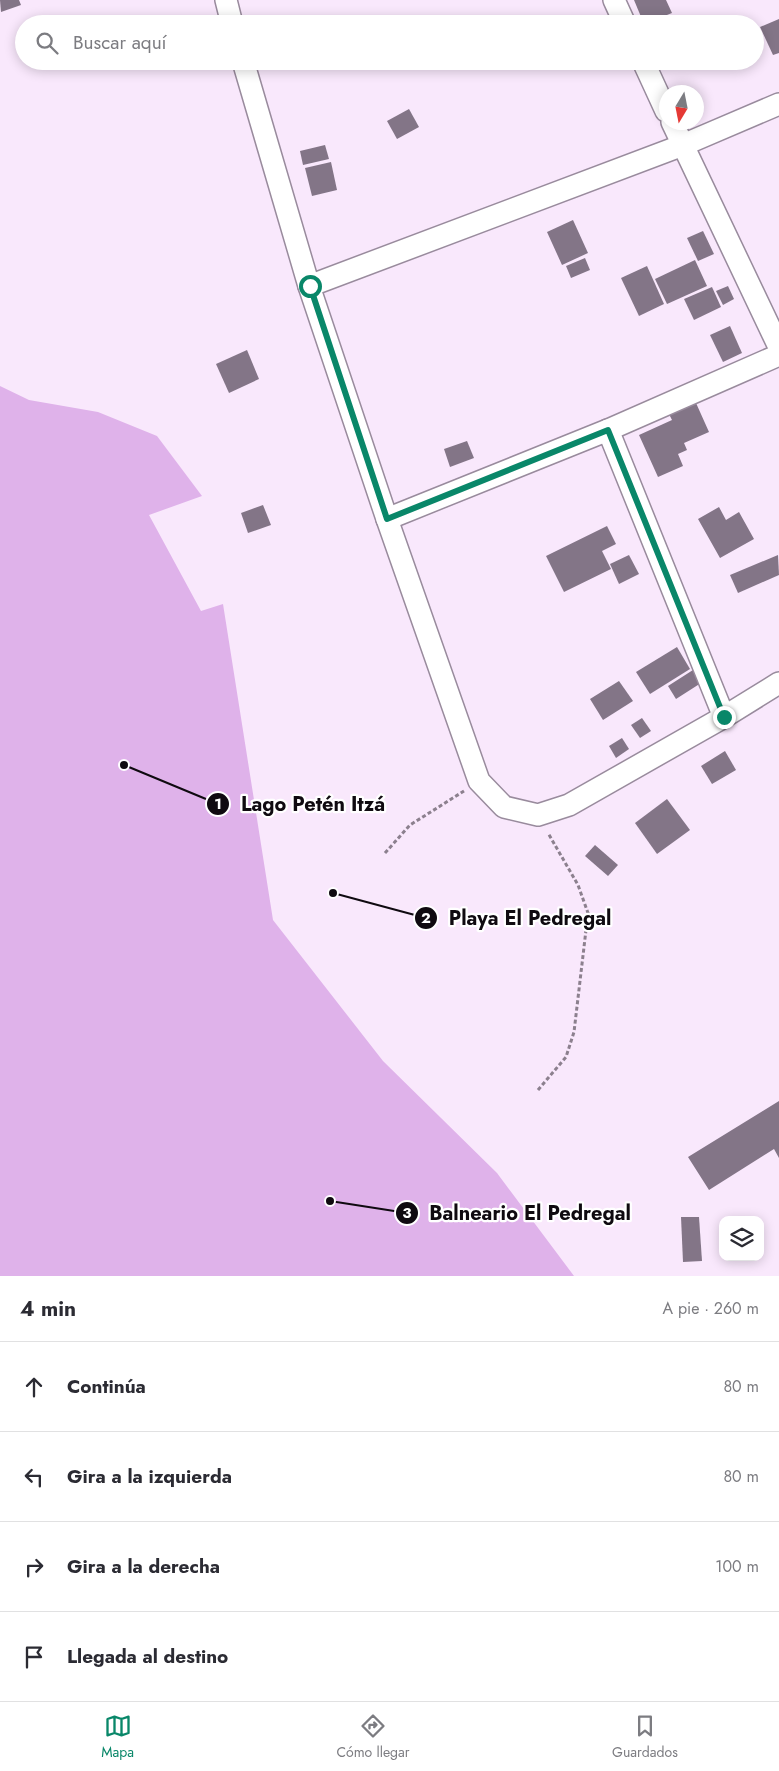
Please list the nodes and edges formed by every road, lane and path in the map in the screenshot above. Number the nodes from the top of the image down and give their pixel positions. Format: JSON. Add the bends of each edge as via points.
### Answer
{"nodes":[{"id":1,"x":226,"y":0,"type":"edge"},
{"id":2,"x":614,"y":0,"type":"edge"},
{"id":3,"x":230,"y":15,"type":"edge"},
{"id":4,"x":622,"y":15,"type":"edge"},
{"id":5,"x":246,"y":70,"type":"edge"},
{"id":6,"x":647,"y":70,"type":"edge"},
{"id":7,"x":659,"y":95,"type":"edge"},
{"id":8,"x":779,"y":104,"type":"edge"},
{"id":9,"x":676,"y":130,"type":"edge"},
{"id":10,"x":683,"y":145,"type":"junction"},
{"id":11,"x":310,"y":286,"type":"junction"},
{"id":12,"x":779,"y":347,"type":"edge"},
{"id":13,"x":779,"y":355,"type":"edge"},
{"id":14,"x":608,"y":430,"type":"junction"},
{"id":15,"x":387,"y":519,"type":"junction"},
{"id":16,"x":779,"y":683,"type":"edge"},
{"id":17,"x":724,"y":717,"type":"junction"},
{"id":18,"x":479,"y":781,"type":"junction"},
{"id":19,"x":538,"y":815,"type":"junction"},
{"id":20,"x":385,"y":852,"type":"dead end"},
{"id":21,"x":538,"y":1090,"type":"dead end"}],
"edges":[{"from":1,"to":3,"type":"street"},
{"from":2,"to":4,"type":"street"},
{"from":5,"to":11,"type":"street"},
{"from":6,"to":7,"type":"street"},
{"from":8,"to":10,"type":"street"},
{"from":9,"to":10,"type":"street"},
{"from":10,"to":11,"type":"street"},
{"from":10,"to":12,"type":"street"},
{"from":11,"to":15,"type":"street"},
{"from":13,"to":14,"type":"street"},
{"from":14,"to":15,"type":"street"},
{"from":14,"to":17,"type":"street"},
{"from":15,"to":18,"type":"street"},
{"from":16,"to":17,"type":"street"},
{"from":17,"to":19,"type":"street","via":[[569,805]]},
{"from":18,"to":19,"type":"street","via":[[504,807]]},
{"from":18,"to":20,"type":"path","via":[[410,825]]},
{"from":19,"to":21,"type":"path","via":[[578,885],[588,913],[574,1032],[566,1056]]}]}
